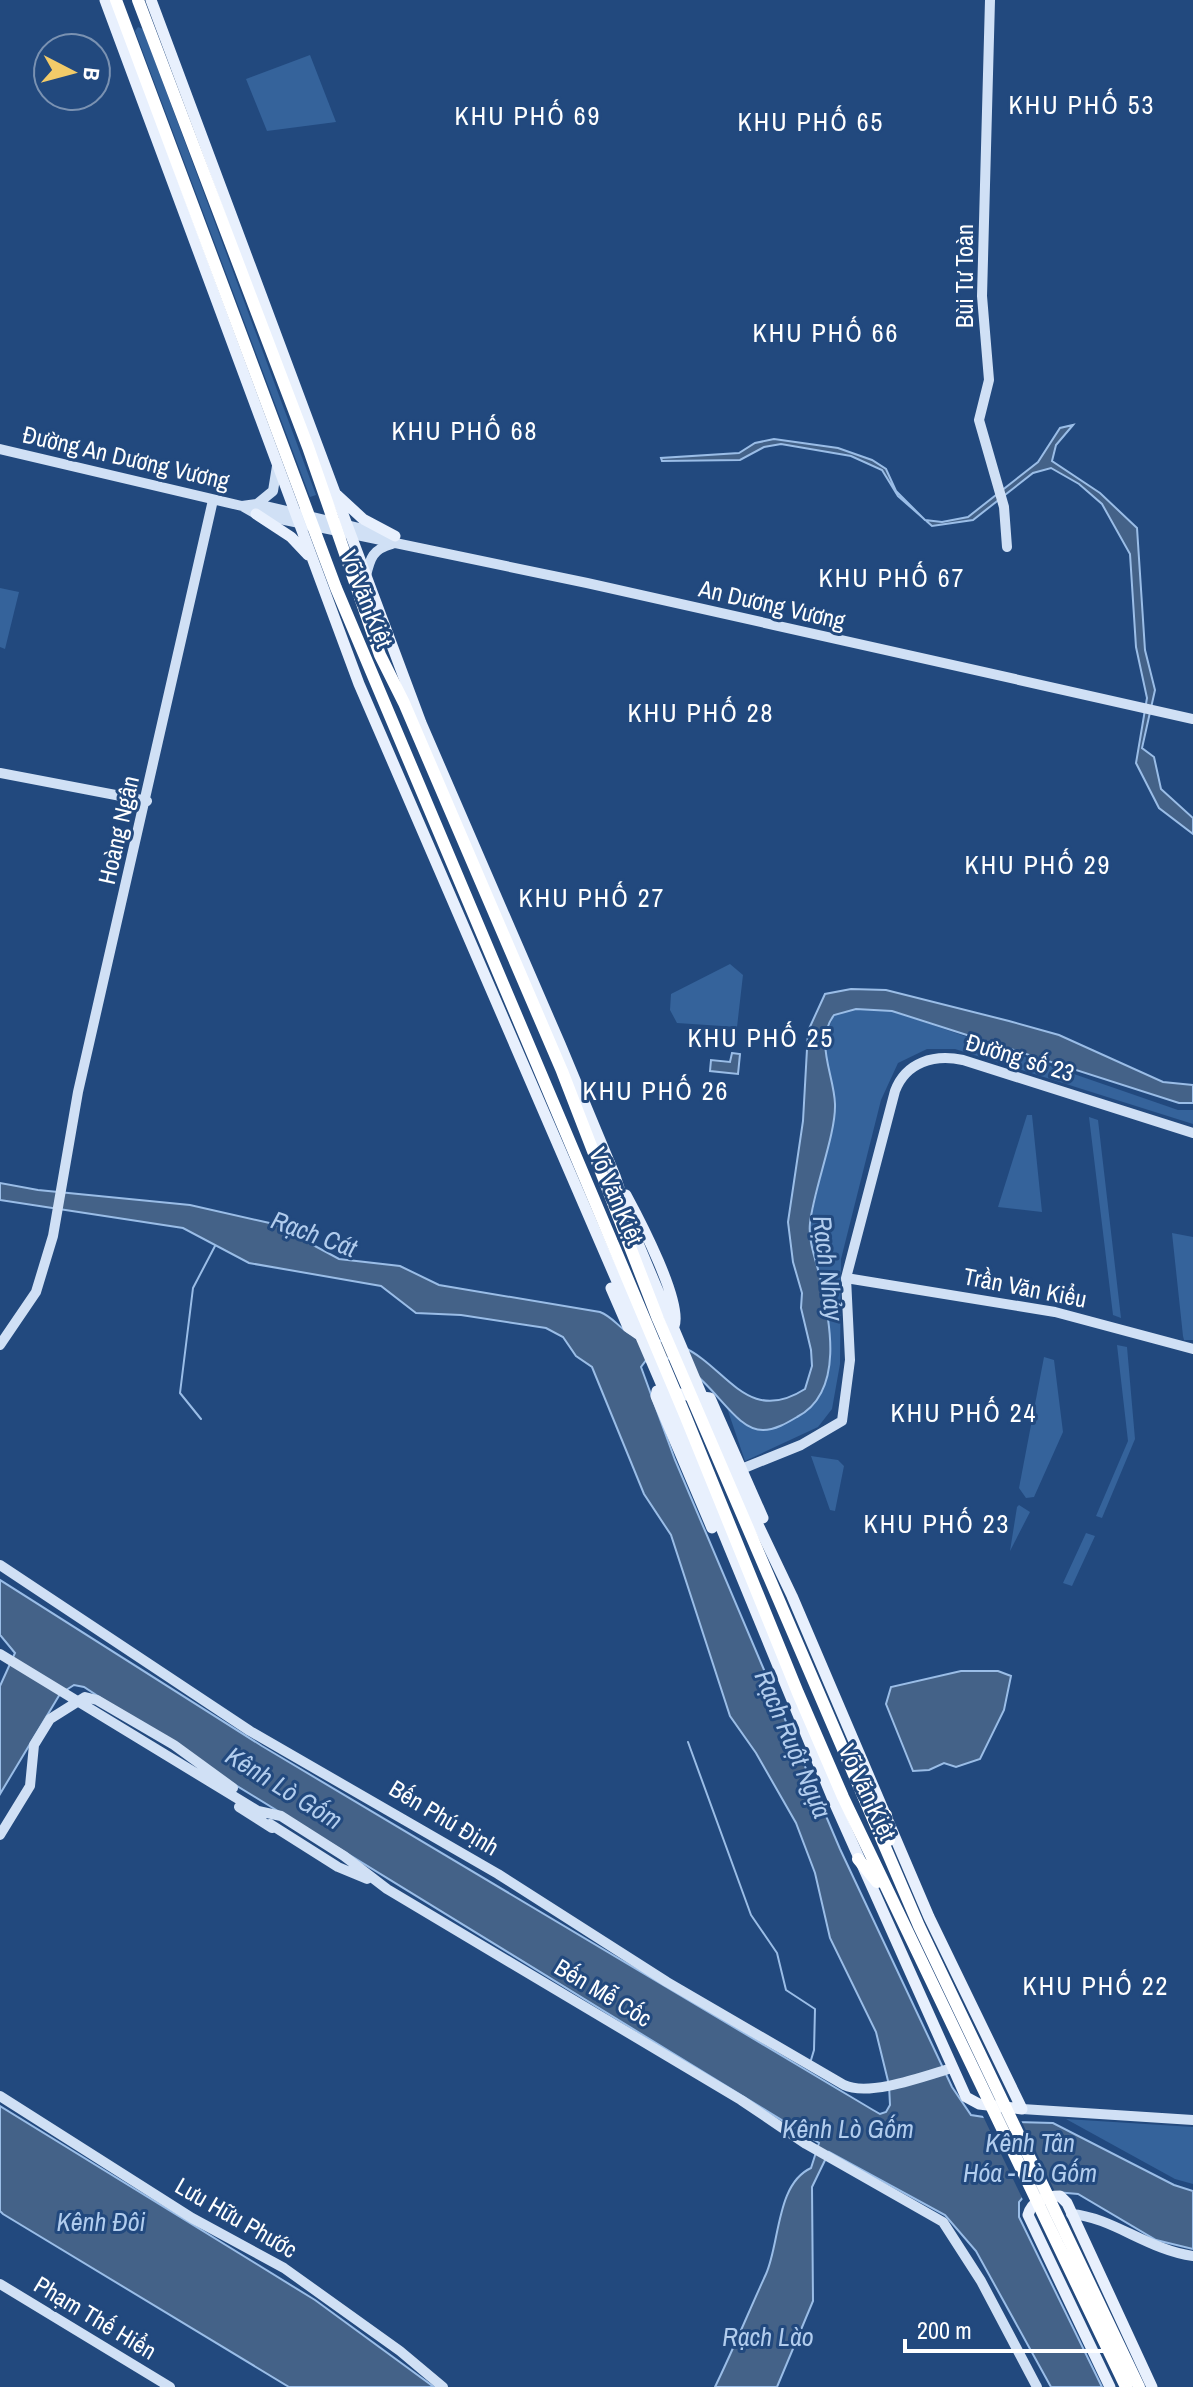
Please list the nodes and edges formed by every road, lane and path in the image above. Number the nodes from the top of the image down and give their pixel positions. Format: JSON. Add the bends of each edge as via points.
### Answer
{"nodes":[{"id":1,"x":138,"y":0,"type":"edge"},
{"id":2,"x":151,"y":0,"type":"edge"},
{"id":3,"x":990,"y":0,"type":"edge"},
{"id":4,"x":117,"y":1,"type":"edge"},
{"id":5,"x":242,"y":368,"type":"junction"},
{"id":6,"x":256,"y":376,"type":"junction"},
{"id":7,"x":262,"y":395,"type":"junction"},
{"id":8,"x":257,"y":409,"type":"junction"},
{"id":9,"x":0,"y":449,"type":"edge"},
{"id":10,"x":277,"y":466,"type":"junction"},
{"id":11,"x":332,"y":489,"type":"junction"},
{"id":12,"x":213,"y":500,"type":"junction"},
{"id":13,"x":256,"y":509,"type":"junction"},
{"id":14,"x":296,"y":517,"type":"junction"},
{"id":15,"x":313,"y":521,"type":"junction"},
{"id":16,"x":342,"y":528,"type":"junction"},
{"id":17,"x":398,"y":541,"type":"junction"},
{"id":18,"x":1007,"y":547,"type":"dead end"},
{"id":19,"x":313,"y":561,"type":"junction"},
{"id":20,"x":366,"y":576,"type":"junction"},
{"id":21,"x":408,"y":689,"type":"junction"},
{"id":22,"x":404,"y":703,"type":"junction"},
{"id":23,"x":1193,"y":719,"type":"edge"},
{"id":24,"x":416,"y":721,"type":"junction"},
{"id":25,"x":0,"y":773,"type":"edge"},
{"id":26,"x":147,"y":801,"type":"junction"},
{"id":27,"x":562,"y":1071,"type":"junction"},
{"id":28,"x":541,"y":1079,"type":"junction"},
{"id":29,"x":1193,"y":1133,"type":"edge"},
{"id":30,"x":567,"y":1172,"type":"junction"},
{"id":31,"x":615,"y":1176,"type":"junction"},
{"id":32,"x":846,"y":1278,"type":"junction"},
{"id":33,"x":653,"y":1322,"type":"junction"},
{"id":34,"x":0,"y":1345,"type":"edge"},
{"id":35,"x":1193,"y":1349,"type":"edge"},
{"id":36,"x":690,"y":1410,"type":"junction"},
{"id":37,"x":744,"y":1468,"type":"junction"},
{"id":38,"x":774,"y":1556,"type":"junction"},
{"id":39,"x":0,"y":1565,"type":"edge"},
{"id":40,"x":737,"y":1569,"type":"junction"},
{"id":41,"x":799,"y":1645,"type":"junction"},
{"id":42,"x":0,"y":1652,"type":"edge"},
{"id":43,"x":782,"y":1654,"type":"junction"},
{"id":44,"x":0,"y":1662,"type":"edge"},
{"id":45,"x":821,"y":1663,"type":"junction"},
{"id":46,"x":780,"y":1672,"type":"junction"},
{"id":47,"x":786,"y":1686,"type":"junction"},
{"id":48,"x":818,"y":1686,"type":"junction"},
{"id":49,"x":798,"y":1693,"type":"junction"},
{"id":50,"x":73,"y":1706,"type":"junction"},
{"id":51,"x":258,"y":1811,"type":"junction"},
{"id":52,"x":886,"y":1815,"type":"junction"},
{"id":53,"x":281,"y":1816,"type":"junction"},
{"id":54,"x":272,"y":1828,"type":"junction"},
{"id":55,"x":0,"y":1835,"type":"edge"},
{"id":56,"x":890,"y":1851,"type":"junction"},
{"id":57,"x":344,"y":1856,"type":"junction"},
{"id":58,"x":858,"y":1859,"type":"junction"},
{"id":59,"x":338,"y":1867,"type":"junction"},
{"id":60,"x":376,"y":1882,"type":"junction"},
{"id":61,"x":965,"y":2045,"type":"junction"},
{"id":62,"x":996,"y":2057,"type":"junction"},
{"id":63,"x":950,"y":2069,"type":"junction"},
{"id":64,"x":0,"y":2096,"type":"edge"},
{"id":65,"x":1022,"y":2109,"type":"junction"},
{"id":66,"x":1193,"y":2120,"type":"edge"},
{"id":67,"x":1071,"y":2214,"type":"junction"},
{"id":68,"x":1193,"y":2256,"type":"edge"},
{"id":69,"x":0,"y":2284,"type":"edge"},
{"id":70,"x":1130,"y":2364,"type":"junction"},
{"id":71,"x":170,"y":2387,"type":"edge"},
{"id":72,"x":443,"y":2387,"type":"edge"},
{"id":73,"x":1037,"y":2387,"type":"edge"},
{"id":74,"x":1110,"y":2387,"type":"edge"},
{"id":75,"x":1118,"y":2387,"type":"edge"},
{"id":76,"x":1126,"y":2387,"type":"edge"},
{"id":77,"x":1139,"y":2387,"type":"edge"},
{"id":78,"x":1149,"y":2387,"type":"edge"}],
"edges":[{"from":1,"to":16,"type":"highway","name":"Võ Văn Kiệt"},
{"from":2,"to":11,"type":"main road","name":"Võ Văn Kiệt"},
{"from":3,"to":18,"type":"street","name":"Bùi Tư Toàn","via":[[982,296],[989,380],[979,420],[1003,500]]},
{"from":4,"to":5,"type":"main road","name":"Võ Văn Kiệt"},
{"from":4,"to":6,"type":"highway","name":"Võ Văn Kiệt"},
{"from":5,"to":6,"type":"highway"},
{"from":5,"to":8,"type":"main road","name":"Võ Văn Kiệt"},
{"from":6,"to":7,"type":"highway","name":"Võ Văn Kiệt"},
{"from":7,"to":8,"type":"highway"},
{"from":7,"to":15,"type":"highway","name":"Võ Văn Kiệt"},
{"from":8,"to":10,"type":"main road","name":"Võ Văn Kiệt"},
{"from":9,"to":12,"type":"street","name":"Đường An Dương Vương"},
{"from":10,"to":13,"type":"street","via":[[273,491]]},
{"from":10,"to":14,"type":"main road","name":"Võ Văn Kiệt"},
{"from":11,"to":16,"type":"main road","name":"Võ Văn Kiệt"},
{"from":11,"to":17,"type":"main road","via":[[363,519]]},
{"from":12,"to":13,"type":"street","name":"Đường An Dương Vương"},
{"from":12,"to":26,"type":"street","name":"Hoàng Ngân"},
{"from":13,"to":14,"type":"street","name":"Đường An Dương Vương"},
{"from":13,"to":19,"type":"main road"},
{"from":14,"to":15,"type":"street","name":"Đường An Dương Vương"},
{"from":14,"to":19,"type":"main road","name":"Võ Văn Kiệt"},
{"from":15,"to":16,"type":"street","name":"Đường An Dương Vương"},
{"from":15,"to":28,"type":"highway","name":"Võ Văn Kiệt","via":[[336,588]]},
{"from":16,"to":17,"type":"street","name":"Đường An Dương Vương"},
{"from":16,"to":20,"type":"main road","name":"Võ Văn Kiệt"},
{"from":16,"to":22,"type":"highway","name":"Võ Văn Kiệt","via":[[380,655]]},
{"from":17,"to":20,"type":"street","via":[[379,547]]},
{"from":17,"to":23,"type":"street","name":"An Dương Vương"},
{"from":19,"to":30,"type":"main road","name":"Võ Văn Kiệt","via":[[359,684]]},
{"from":20,"to":21,"type":"main road","name":"Võ Văn Kiệt"},
{"from":21,"to":22,"type":"highway"},
{"from":21,"to":24,"type":"main road","name":"Võ Văn Kiệt"},
{"from":22,"to":24,"type":"highway","name":"Võ Văn Kiệt"},
{"from":24,"to":27,"type":"highway","name":"Võ Văn Kiệt"},
{"from":24,"to":31,"type":"main road","name":"Võ Văn Kiệt"},
{"from":25,"to":26,"type":"street"},
{"from":26,"to":34,"type":"street","name":"Hoàng Ngân","via":[[105,970],[53,1236],[36,1292]]},
{"from":27,"to":28,"type":"highway"},
{"from":27,"to":33,"type":"highway","name":"Võ Văn Kiệt"},
{"from":28,"to":33,"type":"highway","name":"Võ Văn Kiệt"},
{"from":29,"to":32,"type":"street","name":"Đường số 23","via":[[963,1060],[917,1063],[895,1091]]},
{"from":30,"to":31,"type":"main road","via":[[628,1327],[640,1336],[668,1334],[677,1317],[671,1297]]},
{"from":30,"to":33,"type":"main road","name":"Võ Văn Kiệt"},
{"from":31,"to":33,"type":"main road","name":"Võ Văn Kiệt"},
{"from":32,"to":35,"type":"street","name":"Trần Văn Kiểu","via":[[1055,1312]]},
{"from":32,"to":37,"type":"street","name":"Đường số 23","via":[[850,1351],[842,1421]]},
{"from":33,"to":36,"type":"highway","name":"Võ Văn Kiệt"},
{"from":33,"to":36,"type":"main road","name":"Võ Văn Kiệt"},
{"from":36,"to":38,"type":"main road","name":"Võ Văn Kiệt"},
{"from":36,"to":40,"type":"main road","name":"Võ Văn Kiệt"},
{"from":36,"to":41,"type":"highway","name":"Võ Văn Kiệt"},
{"from":36,"to":43,"type":"highway","name":"Võ Văn Kiệt"},
{"from":37,"to":38,"type":"main road"},
{"from":37,"to":40,"type":"main road","via":[[710,1398],[657,1391],[721,1549]]},
{"from":38,"to":45,"type":"main road","name":"Võ Văn Kiệt"},
{"from":39,"to":63,"type":"street","name":"Bến Phú Định","via":[[250,1731],[850,2088],[874,2088]]},
{"from":40,"to":46,"type":"main road","name":"Võ Văn Kiệt"},
{"from":41,"to":45,"type":"highway"},
{"from":41,"to":48,"type":"highway","name":"Võ Văn Kiệt"},
{"from":42,"to":44,"type":"street"},
{"from":42,"to":51,"type":"street"},
{"from":43,"to":46,"type":"highway"},
{"from":43,"to":49,"type":"highway","name":"Võ Văn Kiệt"},
{"from":45,"to":48,"type":"highway"},
{"from":45,"to":52,"type":"main road","name":"Võ Văn Kiệt"},
{"from":46,"to":47,"type":"main road","name":"Võ Văn Kiệt"},
{"from":47,"to":49,"type":"highway"},
{"from":47,"to":58,"type":"main road","name":"Võ Văn Kiệt"},
{"from":48,"to":56,"type":"highway","name":"Võ Văn Kiệt"},
{"from":49,"to":61,"type":"highway","name":"Võ Văn Kiệt"},
{"from":50,"to":53,"type":"street","name":"Bến Mễ Cốc","via":[[85,1697],[97,1700]]},
{"from":50,"to":54,"type":"street","name":"Bến Mễ Cốc"},
{"from":50,"to":55,"type":"street","via":[[50,1719],[34,1745],[30,1786]]},
{"from":51,"to":53,"type":"street","name":"Bến Mễ Cốc"},
{"from":51,"to":54,"type":"street","name":"Bến Mễ Cốc"},
{"from":52,"to":56,"type":"highway"},
{"from":52,"to":62,"type":"main road","name":"Võ Văn Kiệt"},
{"from":53,"to":57,"type":"street","name":"Bến Mễ Cốc"},
{"from":54,"to":59,"type":"street","name":"Bến Mễ Cốc"},
{"from":56,"to":61,"type":"highway","name":"Võ Văn Kiệt"},
{"from":57,"to":59,"type":"street"},
{"from":57,"to":60,"type":"street","name":"Bến Mễ Cốc"},
{"from":58,"to":61,"type":"highway","name":"Võ Văn Kiệt","via":[[871,1871]]},
{"from":58,"to":63,"type":"main road","name":"Võ Văn Kiệt"},
{"from":59,"to":60,"type":"street","name":"Bến Mễ Cốc"},
{"from":60,"to":73,"type":"street","name":"Bến Mễ Cốc","via":[[943,2222]]},
{"from":61,"to":70,"type":"highway","name":"Võ Văn Kiệt"},
{"from":61,"to":75,"type":"highway"},
{"from":61,"to":76,"type":"highway","name":"Võ Văn Kiệt"},
{"from":62,"to":63,"type":"main road"},
{"from":62,"to":65,"type":"main road","name":"Võ Văn Kiệt"},
{"from":63,"to":65,"type":"main road","name":"Võ Văn Kiệt","via":[[966,2097],[979,2104]]},
{"from":64,"to":72,"type":"street","name":"Lưu Hữu Phước","via":[[192,2218],[284,2268]]},
{"from":65,"to":66,"type":"street"},
{"from":67,"to":68,"type":"street","via":[[1085,2215],[1156,2248]]},
{"from":67,"to":74,"type":"main road","via":[[1064,2199],[1054,2196],[1032,2205],[1028,2215]]},
{"from":67,"to":78,"type":"main road"},
{"from":69,"to":71,"type":"street","name":"Phạm Thế Hiển"},
{"from":70,"to":77,"type":"highway","name":"Võ Văn Kiệt"},
{"from":70,"to":78,"type":"highway"}]}
